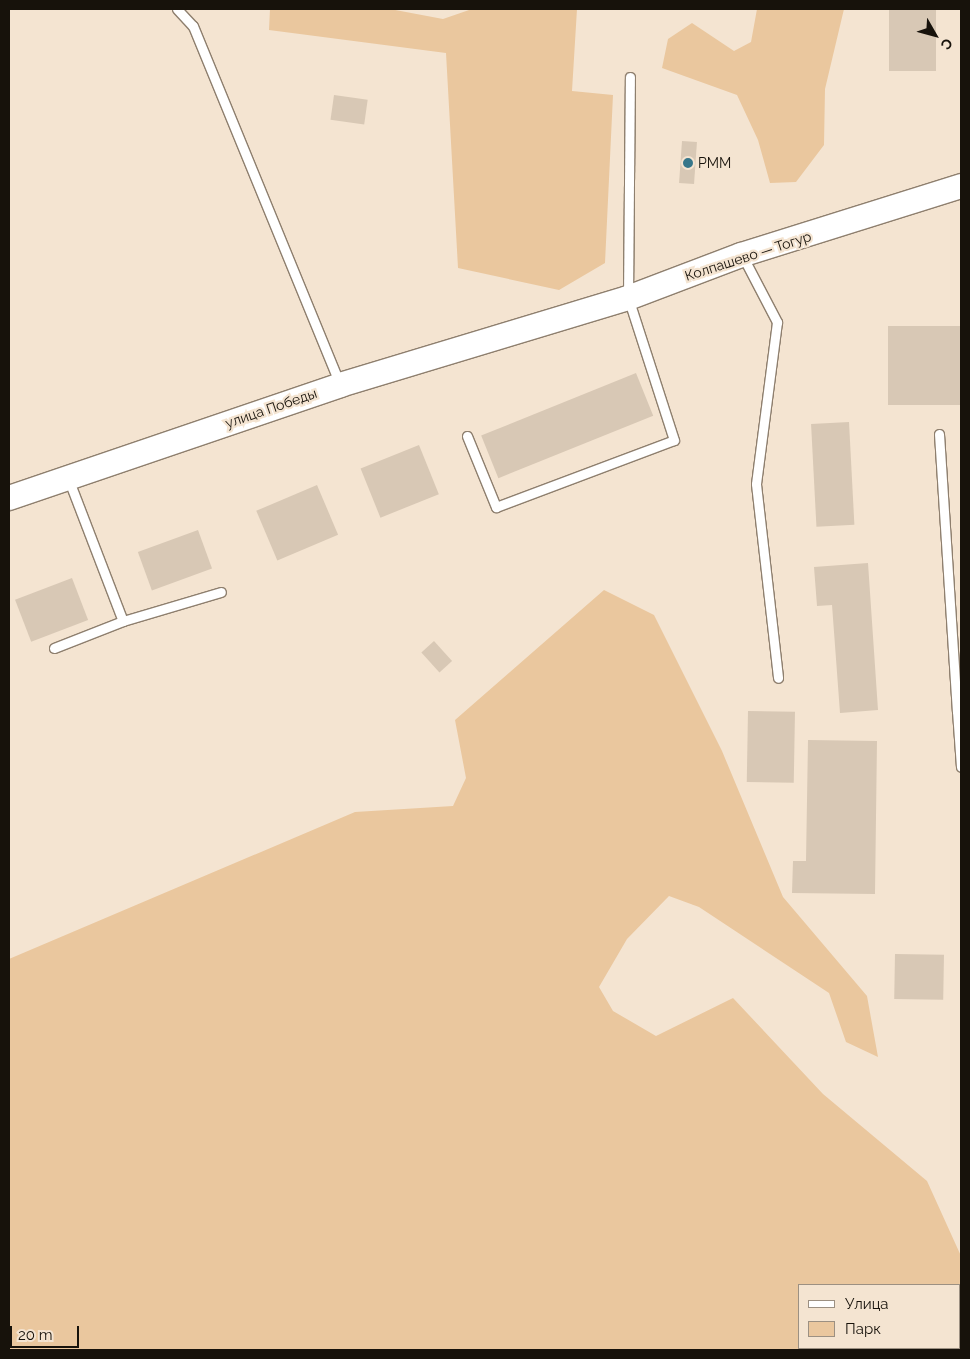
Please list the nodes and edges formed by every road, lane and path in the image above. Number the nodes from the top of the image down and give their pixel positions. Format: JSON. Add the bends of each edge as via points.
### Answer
{"nodes":[{"id":1,"x":177,"y":9,"type":"edge"},
{"id":2,"x":630,"y":77,"type":"dead end"},
{"id":3,"x":961,"y":184,"type":"edge"},
{"id":4,"x":742,"y":255,"type":"junction"},
{"id":5,"x":628,"y":298,"type":"junction"},
{"id":6,"x":535,"y":324,"type":"joint"},
{"id":7,"x":340,"y":385,"type":"junction"},
{"id":8,"x":938,"y":434,"type":"dead end"},
{"id":9,"x":467,"y":436,"type":"dead end"},
{"id":10,"x":68,"y":478,"type":"junction"},
{"id":11,"x":9,"y":498,"type":"edge"},
{"id":12,"x":221,"y":592,"type":"dead end"},
{"id":13,"x":124,"y":621,"type":"junction"},
{"id":14,"x":54,"y":648,"type":"dead end"},
{"id":15,"x":778,"y":678,"type":"dead end"},
{"id":16,"x":959,"y":710,"type":"edge"},
{"id":17,"x":961,"y":767,"type":"edge"}],
"edges":[{"from":1,"to":7,"type":"lane","via":[[193,26]]},
{"from":2,"to":5,"type":"lane"},
{"from":3,"to":4,"type":"street","name":"Колпашево — Тогур"},
{"from":4,"to":5,"type":"street","name":"Колпашево — Тогур"},
{"from":4,"to":15,"type":"lane","via":[[777,322],[756,484]]},
{"from":5,"to":6,"type":"street","name":"Колпашево — Тогур"},
{"from":5,"to":9,"type":"lane","via":[[674,440],[496,507]]},
{"from":6,"to":7,"type":"street","name":"улица Победы"},
{"from":7,"to":10,"type":"street","name":"улица Победы"},
{"from":8,"to":16,"type":"lane"},
{"from":10,"to":11,"type":"street","name":"улица Победы"},
{"from":10,"to":13,"type":"lane"},
{"from":12,"to":13,"type":"lane"},
{"from":13,"to":14,"type":"lane"},
{"from":16,"to":17,"type":"lane"}]}
